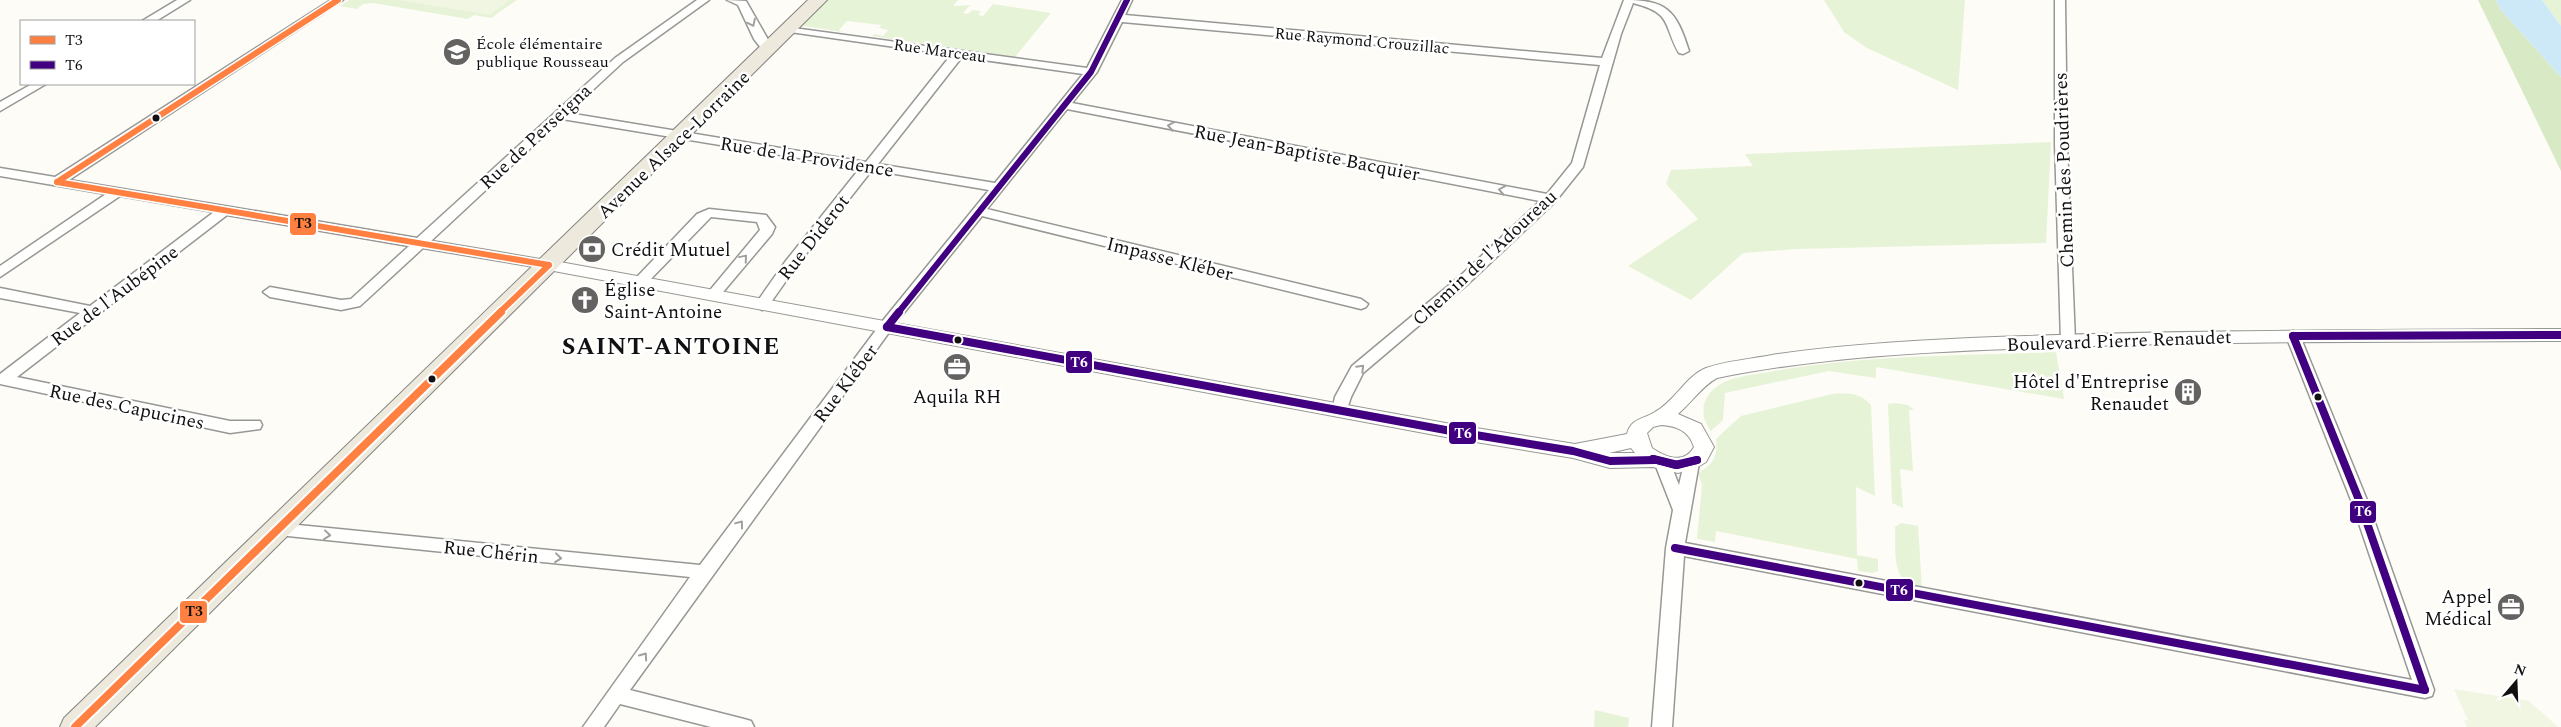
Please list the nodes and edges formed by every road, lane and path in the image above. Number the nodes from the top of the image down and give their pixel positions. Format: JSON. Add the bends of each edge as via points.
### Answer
{"nodes":[{"id":1,"x":185,"y":0,"type":"edge"},
{"id":2,"x":338,"y":0,"type":"edge"},
{"id":3,"x":704,"y":0,"type":"edge"},
{"id":4,"x":732,"y":0,"type":"edge"},
{"id":5,"x":818,"y":0,"type":"edge"},
{"id":6,"x":1127,"y":0,"type":"edge"},
{"id":7,"x":1630,"y":0,"type":"edge"},
{"id":8,"x":1636,"y":0,"type":"edge"},
{"id":9,"x":2060,"y":0,"type":"edge"},
{"id":10,"x":1116,"y":18,"type":"junction"},
{"id":11,"x":150,"y":20,"type":"edge"},
{"id":12,"x":790,"y":29,"type":"junction"},
{"id":13,"x":768,"y":50,"type":"junction"},
{"id":14,"x":1683,"y":51,"type":"dead end"},
{"id":15,"x":959,"y":53,"type":"junction"},
{"id":16,"x":1607,"y":62,"type":"junction"},
{"id":17,"x":1091,"y":72,"type":"junction"},
{"id":18,"x":38,"y":85,"type":"edge"},
{"id":19,"x":1063,"y":105,"type":"junction"},
{"id":20,"x":0,"y":107,"type":"edge"},
{"id":21,"x":557,"y":115,"type":"junction"},
{"id":22,"x":678,"y":135,"type":"junction"},
{"id":23,"x":869,"y":166,"type":"junction"},
{"id":24,"x":0,"y":172,"type":"edge"},
{"id":25,"x":57,"y":182,"type":"junction"},
{"id":26,"x":997,"y":187,"type":"junction"},
{"id":27,"x":117,"y":192,"type":"junction"},
{"id":28,"x":1550,"y":199,"type":"junction"},
{"id":29,"x":225,"y":210,"type":"junction"},
{"id":30,"x":979,"y":211,"type":"junction"},
{"id":31,"x":420,"y":244,"type":"junction"},
{"id":32,"x":549,"y":265,"type":"junction"},
{"id":33,"x":0,"y":273,"type":"edge"},
{"id":34,"x":640,"y":282,"type":"junction"},
{"id":35,"x":270,"y":292,"type":"dead end"},
{"id":36,"x":0,"y":293,"type":"edge"},
{"id":37,"x":713,"y":295,"type":"junction"},
{"id":38,"x":762,"y":304,"type":"junction"},
{"id":39,"x":1361,"y":304,"type":"dead end"},
{"id":40,"x":92,"y":311,"type":"junction"},
{"id":41,"x":887,"y":327,"type":"junction"},
{"id":42,"x":2561,"y":335,"type":"edge"},
{"id":43,"x":2293,"y":336,"type":"junction"},
{"id":44,"x":2068,"y":341,"type":"junction"},
{"id":45,"x":2,"y":379,"type":"edge"},
{"id":46,"x":1688,"y":395,"type":"junction"},
{"id":47,"x":1340,"y":411,"type":"junction"},
{"id":48,"x":1661,"y":418,"type":"junction"},
{"id":49,"x":254,"y":425,"type":"dead end"},
{"id":50,"x":1699,"y":434,"type":"junction"},
{"id":51,"x":1636,"y":439,"type":"junction"},
{"id":52,"x":1573,"y":451,"type":"junction"},
{"id":53,"x":1659,"y":462,"type":"junction"},
{"id":54,"x":1691,"y":463,"type":"junction"},
{"id":55,"x":1680,"y":508,"type":"junction"},
{"id":56,"x":278,"y":530,"type":"junction"},
{"id":57,"x":1675,"y":548,"type":"junction"},
{"id":58,"x":704,"y":572,"type":"junction"},
{"id":59,"x":616,"y":696,"type":"junction"},
{"id":60,"x":75,"y":727,"type":"edge"},
{"id":61,"x":593,"y":727,"type":"edge"},
{"id":62,"x":744,"y":727,"type":"edge"},
{"id":63,"x":1662,"y":727,"type":"edge"}],
"edges":[{"from":1,"to":11,"type":"street"},
{"from":2,"to":25,"type":"street"},
{"from":3,"to":21,"type":"street","name":"Rue de Perseigna","via":[[634,48]]},
{"from":4,"to":13,"type":"street","one_way":true,"via":[[742,3]]},
{"from":5,"to":12,"type":"main road","name":"Avenue Alsace-Lorraine"},
{"from":6,"to":10,"type":"street","name":"Rue Kléber"},
{"from":7,"to":16,"type":"street","name":"Chemin de l'Adoureau"},
{"from":8,"to":14,"type":"street","via":[[1656,6],[1672,18]]},
{"from":9,"to":44,"type":"street","name":"Chemin des Poudrières"},
{"from":10,"to":16,"type":"street","name":"Rue Raymond Crouzillac"},
{"from":10,"to":17,"type":"street","name":"Rue Kléber"},
{"from":12,"to":13,"type":"main road","name":"Avenue Alsace-Lorraine"},
{"from":12,"to":15,"type":"street","name":"Rue Marceau"},
{"from":13,"to":22,"type":"main road","name":"Avenue Alsace-Lorraine"},
{"from":15,"to":17,"type":"street","name":"Rue Marceau"},
{"from":15,"to":23,"type":"street","name":"Rue Diderot"},
{"from":16,"to":28,"type":"street","name":"Chemin de l'Adoureau","via":[[1578,164]]},
{"from":17,"to":19,"type":"street","name":"Rue Kléber"},
{"from":18,"to":20,"type":"street"},
{"from":19,"to":26,"type":"street","name":"Rue Kléber"},
{"from":28,"to":19,"type":"street","name":"Rue Jean-Baptiste Bacquier","one_way":true},
{"from":21,"to":22,"type":"street","name":"Rue de la Providence"},
{"from":21,"to":31,"type":"street","name":"Rue de Perseigna"},
{"from":22,"to":23,"type":"street","name":"Rue de la Providence"},
{"from":22,"to":32,"type":"main road","name":"Avenue Alsace-Lorraine"},
{"from":23,"to":26,"type":"street","name":"Rue de la Providence"},
{"from":23,"to":38,"type":"street","name":"Rue Diderot"},
{"from":24,"to":25,"type":"street"},
{"from":25,"to":27,"type":"street"},
{"from":26,"to":30,"type":"street","name":"Rue Kléber"},
{"from":27,"to":29,"type":"street"},
{"from":27,"to":33,"type":"street"},
{"from":47,"to":28,"type":"street","name":"Chemin de l'Adoureau","one_way":true,"via":[[1356,370],[1464,280]]},
{"from":29,"to":31,"type":"street"},
{"from":29,"to":40,"type":"street","name":"Rue de l'Aubépine"},
{"from":30,"to":39,"type":"street","name":"Impasse Kléber"},
{"from":30,"to":41,"type":"street","name":"Rue Kléber"},
{"from":31,"to":32,"type":"street"},
{"from":31,"to":35,"type":"street","name":"Rue de Perseigna","via":[[355,302],[341,305]]},
{"from":32,"to":34,"type":"street"},
{"from":32,"to":56,"type":"main road","name":"Avenue Alsace-Lorraine"},
{"from":34,"to":37,"type":"street"},
{"from":37,"to":34,"type":"street","one_way":true,"via":[[767,231],[768,227],[761,218],[709,213]]},
{"from":36,"to":40,"type":"street"},
{"from":37,"to":38,"type":"street"},
{"from":38,"to":41,"type":"street"},
{"from":40,"to":45,"type":"street","name":"Rue de l'Aubépine"},
{"from":41,"to":47,"type":"street"},
{"from":58,"to":41,"type":"street","name":"Rue Kléber","one_way":true},
{"from":42,"to":43,"type":"street","name":"Boulevard Pierre Renaudet"},
{"from":43,"to":44,"type":"street","name":"Boulevard Pierre Renaudet"},
{"from":43,"to":57,"type":"street","via":[[2359,500],[2425,690]]},
{"from":44,"to":46,"type":"street","name":"Boulevard Pierre Renaudet","via":[[1816,353],[1712,372],[1700,379]]},
{"from":45,"to":49,"type":"street","name":"Rue des Capucines","via":[[222,426]]},
{"from":46,"to":48,"type":"street","name":"Boulevard Pierre Renaudet"},
{"from":46,"to":50,"type":"street"},
{"from":47,"to":52,"type":"street"},
{"from":48,"to":50,"type":"street","via":[[1682,422]]},
{"from":48,"to":51,"type":"street","via":[[1646,422],[1637,432]]},
{"from":50,"to":54,"type":"street","via":[[1704,447],[1702,454]]},
{"from":51,"to":52,"type":"street"},
{"from":51,"to":53,"type":"street","via":[[1645,454]]},
{"from":52,"to":53,"type":"street","via":[[1610,461]]},
{"from":53,"to":54,"type":"street","via":[[1673,466]]},
{"from":53,"to":55,"type":"street"},
{"from":54,"to":55,"type":"street","via":[[1690,481]]},
{"from":55,"to":57,"type":"street"},
{"from":56,"to":58,"type":"street","name":"Rue Chérin","one_way":true},
{"from":56,"to":60,"type":"main road","name":"Avenue Alsace-Lorraine"},
{"from":57,"to":63,"type":"street"},
{"from":59,"to":58,"type":"street","name":"Rue Kléber","one_way":true},
{"from":59,"to":61,"type":"street","name":"Rue Kléber"},
{"from":59,"to":62,"type":"street"}]}
